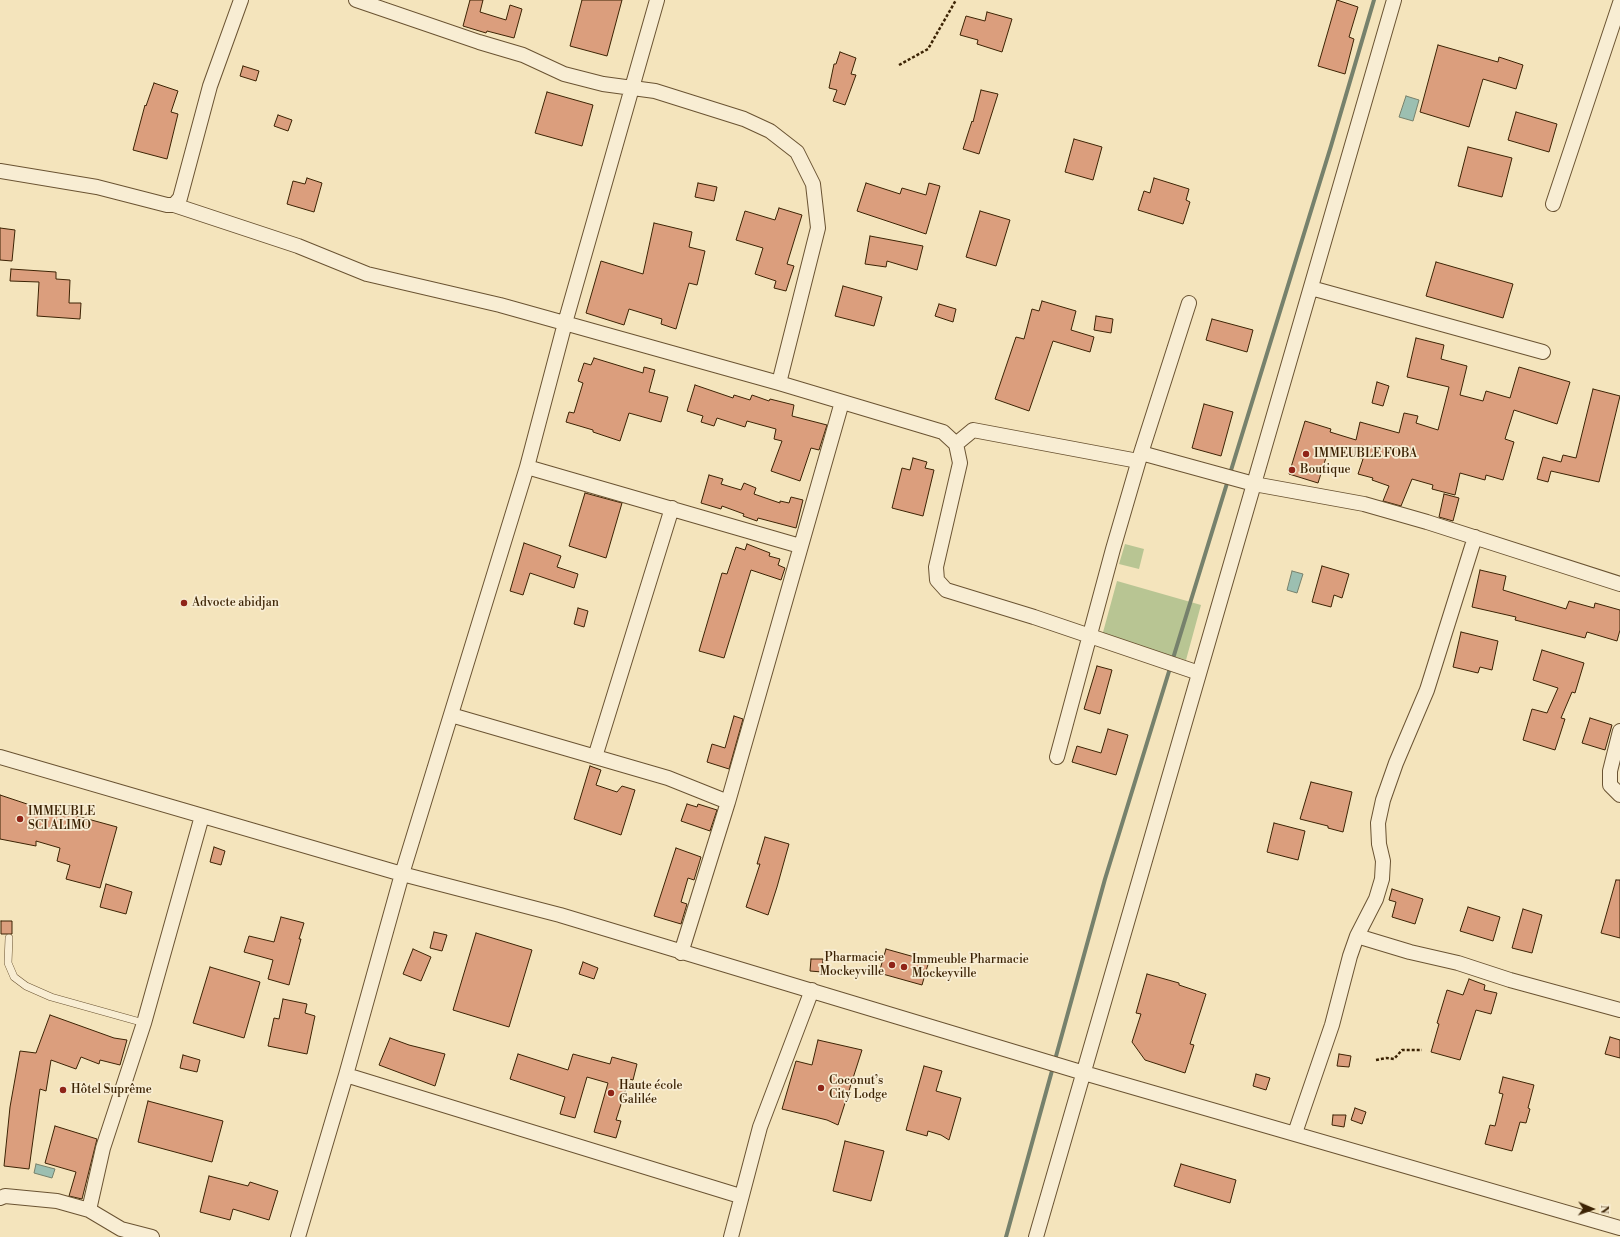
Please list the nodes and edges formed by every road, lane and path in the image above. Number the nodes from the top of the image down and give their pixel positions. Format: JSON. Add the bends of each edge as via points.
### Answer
{"nodes":[{"id":1,"x":241,"y":0,"type":"edge"},
{"id":2,"x":356,"y":0,"type":"edge"},
{"id":3,"x":657,"y":0,"type":"edge"},
{"id":4,"x":956,"y":0,"type":"edge"},
{"id":5,"x":1394,"y":0,"type":"edge"},
{"id":6,"x":1620,"y":3,"type":"edge"},
{"id":7,"x":899,"y":65,"type":"dead end"},
{"id":8,"x":632,"y":88,"type":"junction"},
{"id":9,"x":0,"y":171,"type":"edge"},
{"id":10,"x":1552,"y":204,"type":"dead end"},
{"id":11,"x":174,"y":205,"type":"junction"},
{"id":12,"x":1311,"y":288,"type":"junction"},
{"id":13,"x":1189,"y":303,"type":"dead end"},
{"id":14,"x":565,"y":323,"type":"junction"},
{"id":15,"x":1543,"y":352,"type":"dead end"},
{"id":16,"x":779,"y":383,"type":"junction"},
{"id":17,"x":842,"y":402,"type":"junction"},
{"id":18,"x":956,"y":444,"type":"junction"},
{"id":19,"x":1140,"y":457,"type":"junction"},
{"id":20,"x":527,"y":467,"type":"junction"},
{"id":21,"x":1254,"y":484,"type":"junction"},
{"id":22,"x":672,"y":508,"type":"junction"},
{"id":23,"x":1475,"y":538,"type":"junction"},
{"id":24,"x":800,"y":546,"type":"junction"},
{"id":25,"x":1620,"y":584,"type":"edge"},
{"id":26,"x":1089,"y":637,"type":"junction"},
{"id":27,"x":1199,"y":673,"type":"junction"},
{"id":28,"x":451,"y":715,"type":"junction"},
{"id":29,"x":1620,"y":731,"type":"edge"},
{"id":30,"x":0,"y":757,"type":"edge"},
{"id":31,"x":1057,"y":757,"type":"dead end"},
{"id":32,"x":595,"y":758,"type":"junction"},
{"id":33,"x":1620,"y":795,"type":"edge"},
{"id":34,"x":728,"y":802,"type":"junction"},
{"id":35,"x":202,"y":816,"type":"junction"},
{"id":36,"x":402,"y":874,"type":"junction"},
{"id":37,"x":1357,"y":936,"type":"junction"},
{"id":38,"x":9,"y":938,"type":"dead end"},
{"id":39,"x":681,"y":953,"type":"junction"},
{"id":40,"x":812,"y":990,"type":"junction"},
{"id":41,"x":1620,"y":1010,"type":"edge"},
{"id":42,"x":144,"y":1023,"type":"junction"},
{"id":43,"x":1422,"y":1050,"type":"dead end"},
{"id":44,"x":1376,"y":1060,"type":"dead end"},
{"id":45,"x":1084,"y":1073,"type":"junction"},
{"id":46,"x":346,"y":1076,"type":"junction"},
{"id":47,"x":1295,"y":1134,"type":"junction"},
{"id":48,"x":740,"y":1196,"type":"junction"},
{"id":49,"x":0,"y":1198,"type":"edge"},
{"id":50,"x":89,"y":1210,"type":"junction"},
{"id":51,"x":1620,"y":1228,"type":"edge"},
{"id":52,"x":152,"y":1237,"type":"edge"},
{"id":53,"x":298,"y":1237,"type":"edge"},
{"id":54,"x":731,"y":1237,"type":"edge"},
{"id":55,"x":1036,"y":1237,"type":"edge"}],
"edges":[{"from":1,"to":11,"type":"street","via":[[210,86],[180,198]]},
{"from":2,"to":8,"type":"street","via":[[523,55],[564,74]]},
{"from":3,"to":8,"type":"street"},
{"from":4,"to":7,"type":"path","via":[[928,49]]},
{"from":5,"to":12,"type":"street"},
{"from":6,"to":10,"type":"street"},
{"from":8,"to":14,"type":"street"},
{"from":8,"to":16,"type":"street","via":[[655,91],[705,106],[770,131],[797,152],[813,184],[818,228]]},
{"from":9,"to":11,"type":"street","via":[[97,187]]},
{"from":11,"to":14,"type":"street","via":[[298,246],[367,274]]},
{"from":12,"to":15,"type":"street"},
{"from":12,"to":21,"type":"street"},
{"from":13,"to":19,"type":"street"},
{"from":14,"to":16,"type":"street"},
{"from":14,"to":20,"type":"street"},
{"from":16,"to":17,"type":"street"},
{"from":17,"to":18,"type":"street","via":[[943,432]]},
{"from":17,"to":24,"type":"street"},
{"from":18,"to":19,"type":"street","via":[[973,430]]},
{"from":18,"to":26,"type":"street","via":[[960,463],[936,567],[937,580],[946,590]]},
{"from":19,"to":21,"type":"street"},
{"from":19,"to":26,"type":"street"},
{"from":20,"to":22,"type":"street"},
{"from":20,"to":28,"type":"street"},
{"from":21,"to":23,"type":"street","via":[[1364,504]]},
{"from":21,"to":27,"type":"street"},
{"from":22,"to":24,"type":"street"},
{"from":22,"to":32,"type":"street"},
{"from":23,"to":25,"type":"street"},
{"from":23,"to":37,"type":"street","via":[[1427,690],[1383,800],[1378,823],[1383,861],[1382,879],[1376,899]]},
{"from":24,"to":34,"type":"street"},
{"from":26,"to":27,"type":"street"},
{"from":26,"to":31,"type":"street"},
{"from":27,"to":45,"type":"street"},
{"from":28,"to":32,"type":"street"},
{"from":28,"to":36,"type":"street"},
{"from":29,"to":33,"type":"street","via":[[1610,771],[1610,785]]},
{"from":30,"to":35,"type":"street"},
{"from":32,"to":34,"type":"street","via":[[668,778]]},
{"from":34,"to":39,"type":"street"},
{"from":35,"to":36,"type":"street"},
{"from":35,"to":42,"type":"street"},
{"from":36,"to":39,"type":"street","via":[[560,915]]},
{"from":36,"to":46,"type":"street"},
{"from":37,"to":41,"type":"street"},
{"from":37,"to":47,"type":"street","via":[[1332,1025]]},
{"from":38,"to":42,"type":"lane","via":[[8,963],[14,977],[26,986],[51,997]]},
{"from":39,"to":40,"type":"street"},
{"from":40,"to":45,"type":"street"},
{"from":40,"to":48,"type":"street","via":[[760,1127]]},
{"from":42,"to":50,"type":"street","via":[[103,1148]]},
{"from":43,"to":44,"type":"path","via":[[1402,1050],[1394,1059]]},
{"from":45,"to":47,"type":"street"},
{"from":45,"to":55,"type":"street"},
{"from":46,"to":48,"type":"street"},
{"from":46,"to":53,"type":"street"},
{"from":47,"to":51,"type":"street"},
{"from":48,"to":54,"type":"street"},
{"from":49,"to":50,"type":"street","via":[[5,1196],[58,1201]]},
{"from":50,"to":52,"type":"street","via":[[121,1229]]}]}
